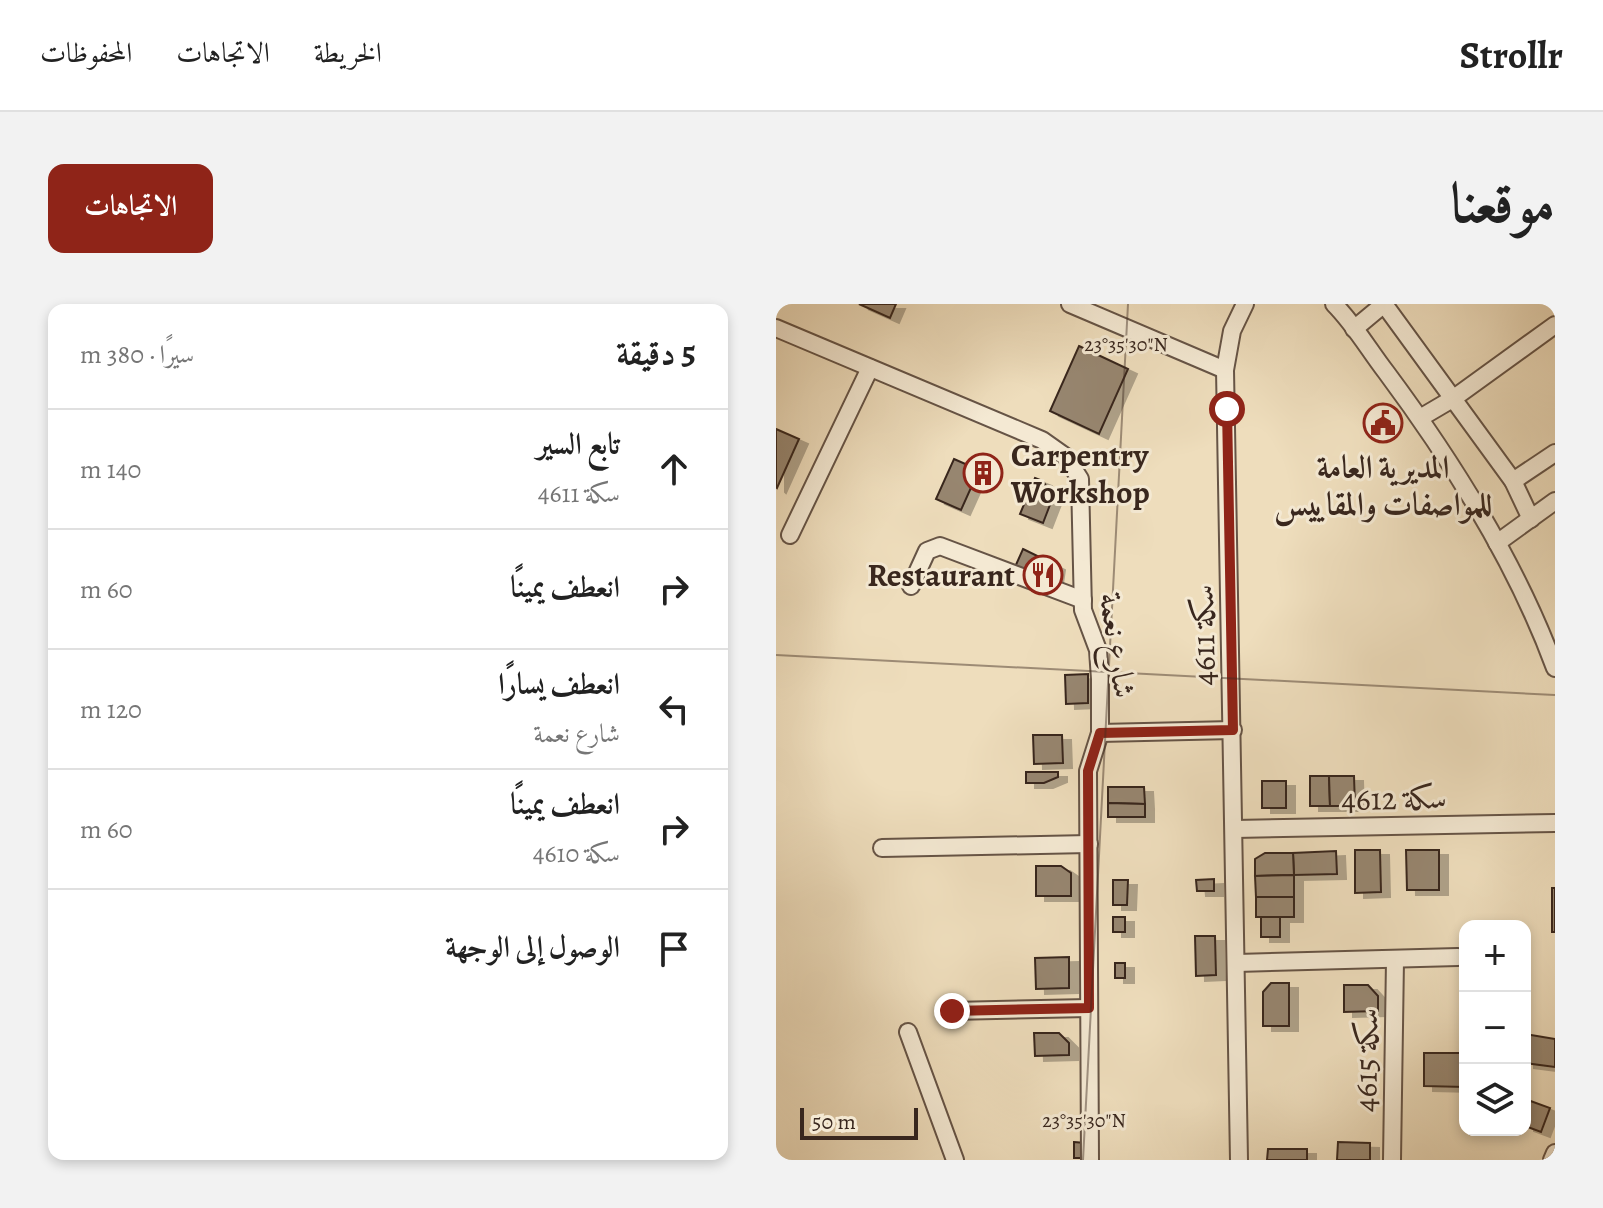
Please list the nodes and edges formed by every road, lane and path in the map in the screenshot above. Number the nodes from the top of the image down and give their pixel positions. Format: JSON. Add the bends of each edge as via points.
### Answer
{"nodes":[{"id":1,"x":1070,"y":304,"type":"edge"},
{"id":2,"x":1245,"y":304,"type":"edge"},
{"id":3,"x":1334,"y":304,"type":"edge"},
{"id":4,"x":1384,"y":304,"type":"edge"},
{"id":5,"x":1555,"y":325,"type":"edge"},
{"id":6,"x":776,"y":328,"type":"edge"},
{"id":7,"x":1354,"y":329,"type":"junction"},
{"id":8,"x":870,"y":368,"type":"junction"},
{"id":9,"x":1225,"y":370,"type":"junction"},
{"id":10,"x":1454,"y":398,"type":"junction"},
{"id":11,"x":1420,"y":418,"type":"junction"},
{"id":12,"x":1555,"y":453,"type":"edge"},
{"id":13,"x":1513,"y":481,"type":"junction"},
{"id":14,"x":1555,"y":501,"type":"edge"},
{"id":15,"x":1531,"y":519,"type":"junction"},
{"id":16,"x":790,"y":535,"type":"dead end"},
{"id":17,"x":1497,"y":543,"type":"junction"},
{"id":18,"x":911,"y":586,"type":"dead end"},
{"id":19,"x":1083,"y":600,"type":"junction"},
{"id":20,"x":1546,"y":622,"type":"edge"},
{"id":21,"x":1555,"y":668,"type":"edge"},
{"id":22,"x":1233,"y":730,"type":"junction"},
{"id":23,"x":1100,"y":733,"type":"junction"},
{"id":24,"x":1555,"y":823,"type":"edge"},
{"id":25,"x":1235,"y":829,"type":"junction"},
{"id":26,"x":1089,"y":844,"type":"junction"},
{"id":27,"x":882,"y":848,"type":"dead end"},
{"id":28,"x":1458,"y":957,"type":"dead end"},
{"id":29,"x":1395,"y":960,"type":"junction"},
{"id":30,"x":1237,"y":963,"type":"junction"},
{"id":31,"x":1089,"y":1008,"type":"junction"},
{"id":32,"x":952,"y":1011,"type":"dead end"},
{"id":33,"x":908,"y":1032,"type":"dead end"},
{"id":34,"x":1555,"y":1153,"type":"edge"},
{"id":35,"x":955,"y":1160,"type":"edge"},
{"id":36,"x":1090,"y":1160,"type":"edge"},
{"id":37,"x":1239,"y":1160,"type":"edge"},
{"id":38,"x":1392,"y":1160,"type":"edge"},
{"id":39,"x":1552,"y":1160,"type":"edge"}],
"edges":[{"from":1,"to":9,"type":"street"},
{"from":2,"to":9,"type":"street","name":"سكة 4611","via":[[1232,331]]},
{"from":3,"to":7,"type":"street"},
{"from":4,"to":7,"type":"street"},
{"from":4,"to":10,"type":"street"},
{"from":5,"to":10,"type":"street"},
{"from":6,"to":8,"type":"street","name":"شارع نعمة"},
{"from":7,"to":11,"type":"street"},
{"from":8,"to":16,"type":"street"},
{"from":8,"to":19,"type":"street","name":"شارع نعمة","via":[[1042,440],[1066,457],[1080,479]]},
{"from":9,"to":22,"type":"street","name":"سكة 4611"},
{"from":10,"to":11,"type":"street"},
{"from":10,"to":13,"type":"street"},
{"from":11,"to":17,"type":"street"},
{"from":12,"to":13,"type":"street"},
{"from":13,"to":15,"type":"street"},
{"from":14,"to":15,"type":"street"},
{"from":15,"to":17,"type":"street"},
{"from":17,"to":20,"type":"street"},
{"from":18,"to":19,"type":"street","via":[[927,551],[940,546]]},
{"from":19,"to":23,"type":"street","name":"شارع نعمة","via":[[1098,650]]},
{"from":20,"to":21,"type":"street"},
{"from":22,"to":23,"type":"street"},
{"from":22,"to":25,"type":"street","name":"سكة 4611"},
{"from":23,"to":26,"type":"street","name":"شارع نعمة","via":[[1088,771]]},
{"from":24,"to":25,"type":"street","name":"سكة 4612"},
{"from":25,"to":30,"type":"street","name":"سكة 4611"},
{"from":26,"to":27,"type":"street"},
{"from":26,"to":31,"type":"street","name":"شارع نعمة"},
{"from":28,"to":29,"type":"street"},
{"from":29,"to":30,"type":"street"},
{"from":29,"to":38,"type":"street","name":"سكة 4615"},
{"from":30,"to":37,"type":"street","name":"سكة 4611"},
{"from":31,"to":32,"type":"street"},
{"from":31,"to":36,"type":"street","name":"شارع نعمة"},
{"from":33,"to":35,"type":"street"},
{"from":34,"to":39,"type":"street"}]}
